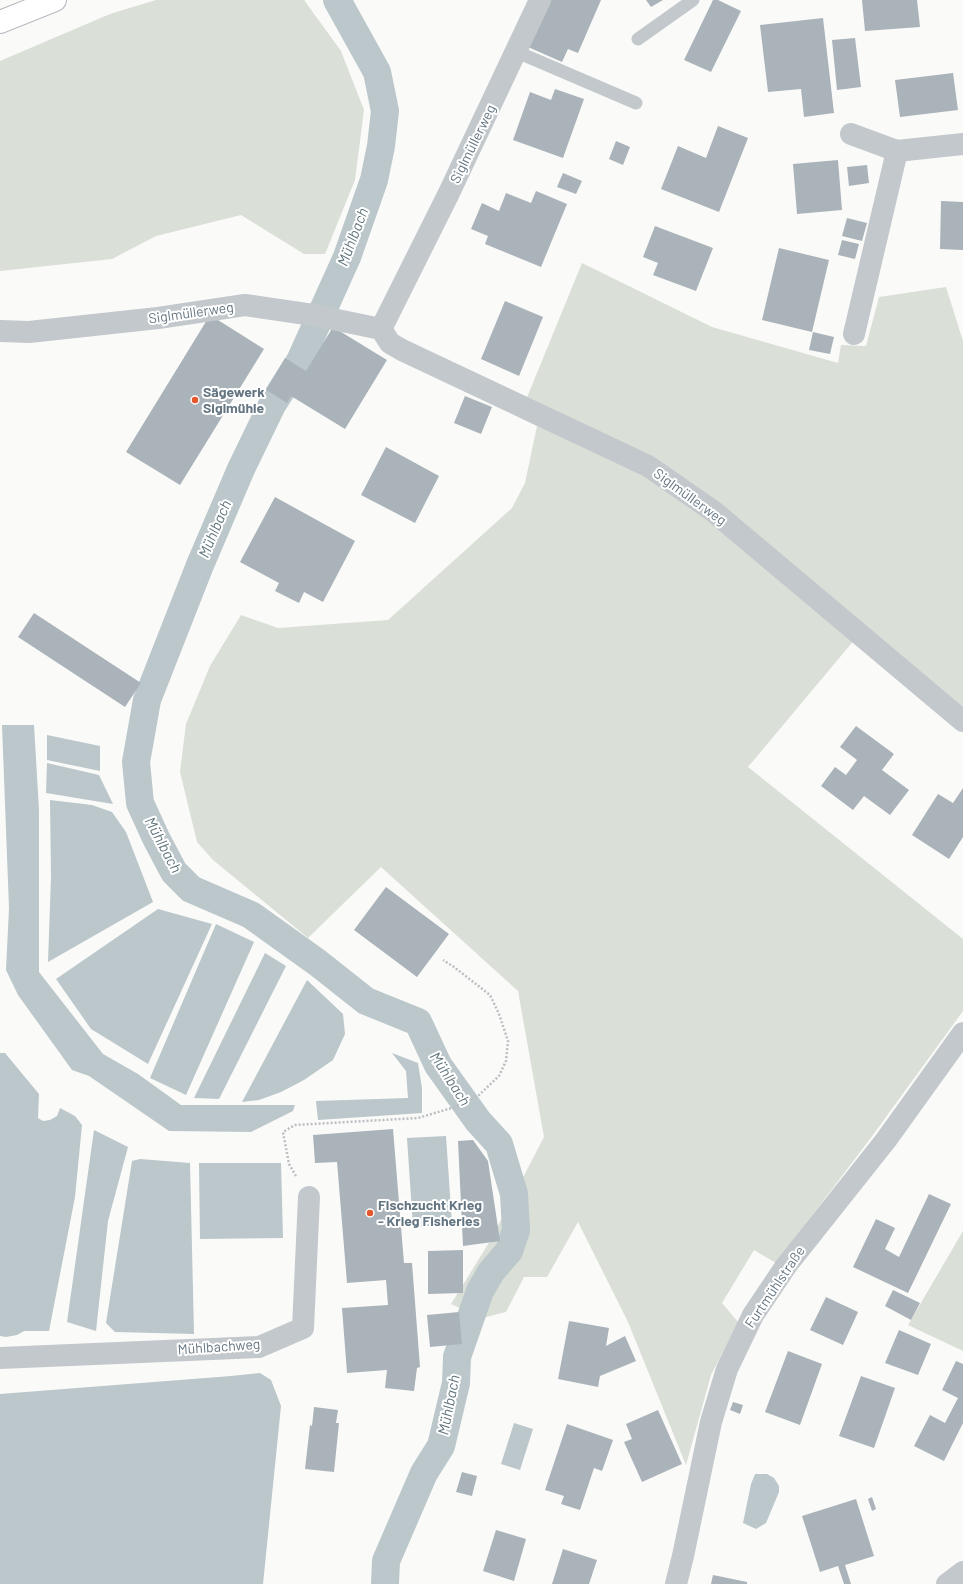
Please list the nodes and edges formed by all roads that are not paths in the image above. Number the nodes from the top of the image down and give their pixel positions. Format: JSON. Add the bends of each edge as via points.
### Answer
{"nodes":[{"id":1,"x":55,"y":0,"type":"edge"},
{"id":2,"x":540,"y":0,"type":"edge"},
{"id":3,"x":693,"y":0,"type":"edge"},
{"id":4,"x":0,"y":22,"type":"edge"},
{"id":5,"x":638,"y":39,"type":"dead end"},
{"id":6,"x":517,"y":52,"type":"junction"},
{"id":7,"x":636,"y":103,"type":"dead end"},
{"id":8,"x":851,"y":134,"type":"dead end"},
{"id":9,"x":963,"y":144,"type":"edge"},
{"id":10,"x":897,"y":151,"type":"junction"},
{"id":11,"x":381,"y":329,"type":"junction"},
{"id":12,"x":0,"y":331,"type":"edge"},
{"id":13,"x":854,"y":334,"type":"dead end"},
{"id":14,"x":963,"y":721,"type":"edge"},
{"id":15,"x":963,"y":1032,"type":"edge"},
{"id":16,"x":309,"y":1197,"type":"road end"},
{"id":17,"x":0,"y":1358,"type":"edge"},
{"id":18,"x":963,"y":1572,"type":"edge"},
{"id":19,"x":676,"y":1584,"type":"edge"},
{"id":20,"x":947,"y":1584,"type":"edge"}],
"edges":[{"from":1,"to":4,"type":"main road"},
{"from":2,"to":6,"type":"street","name":"Siglmüllerweg"},
{"from":3,"to":5,"type":"lane"},
{"from":6,"to":7,"type":"lane"},
{"from":6,"to":11,"type":"street","name":"Siglmüllerweg"},
{"from":8,"to":10,"type":"street"},
{"from":9,"to":10,"type":"street"},
{"from":10,"to":13,"type":"street"},
{"from":11,"to":12,"type":"street","name":"Siglmüllerweg","via":[[245,305],[158,318],[30,332]]},
{"from":11,"to":14,"type":"street","name":"Siglmüllerweg","via":[[390,343],[402,350],[648,466],[712,511]]},
{"from":15,"to":19,"type":"street","name":"Furtmühlstraße","via":[[886,1140],[786,1266],[753,1315],[727,1369],[711,1422]]},
{"from":16,"to":17,"type":"street","name":"Mühlbachweg","via":[[303,1328],[259,1347]]},
{"from":18,"to":20,"type":"street"}]}
